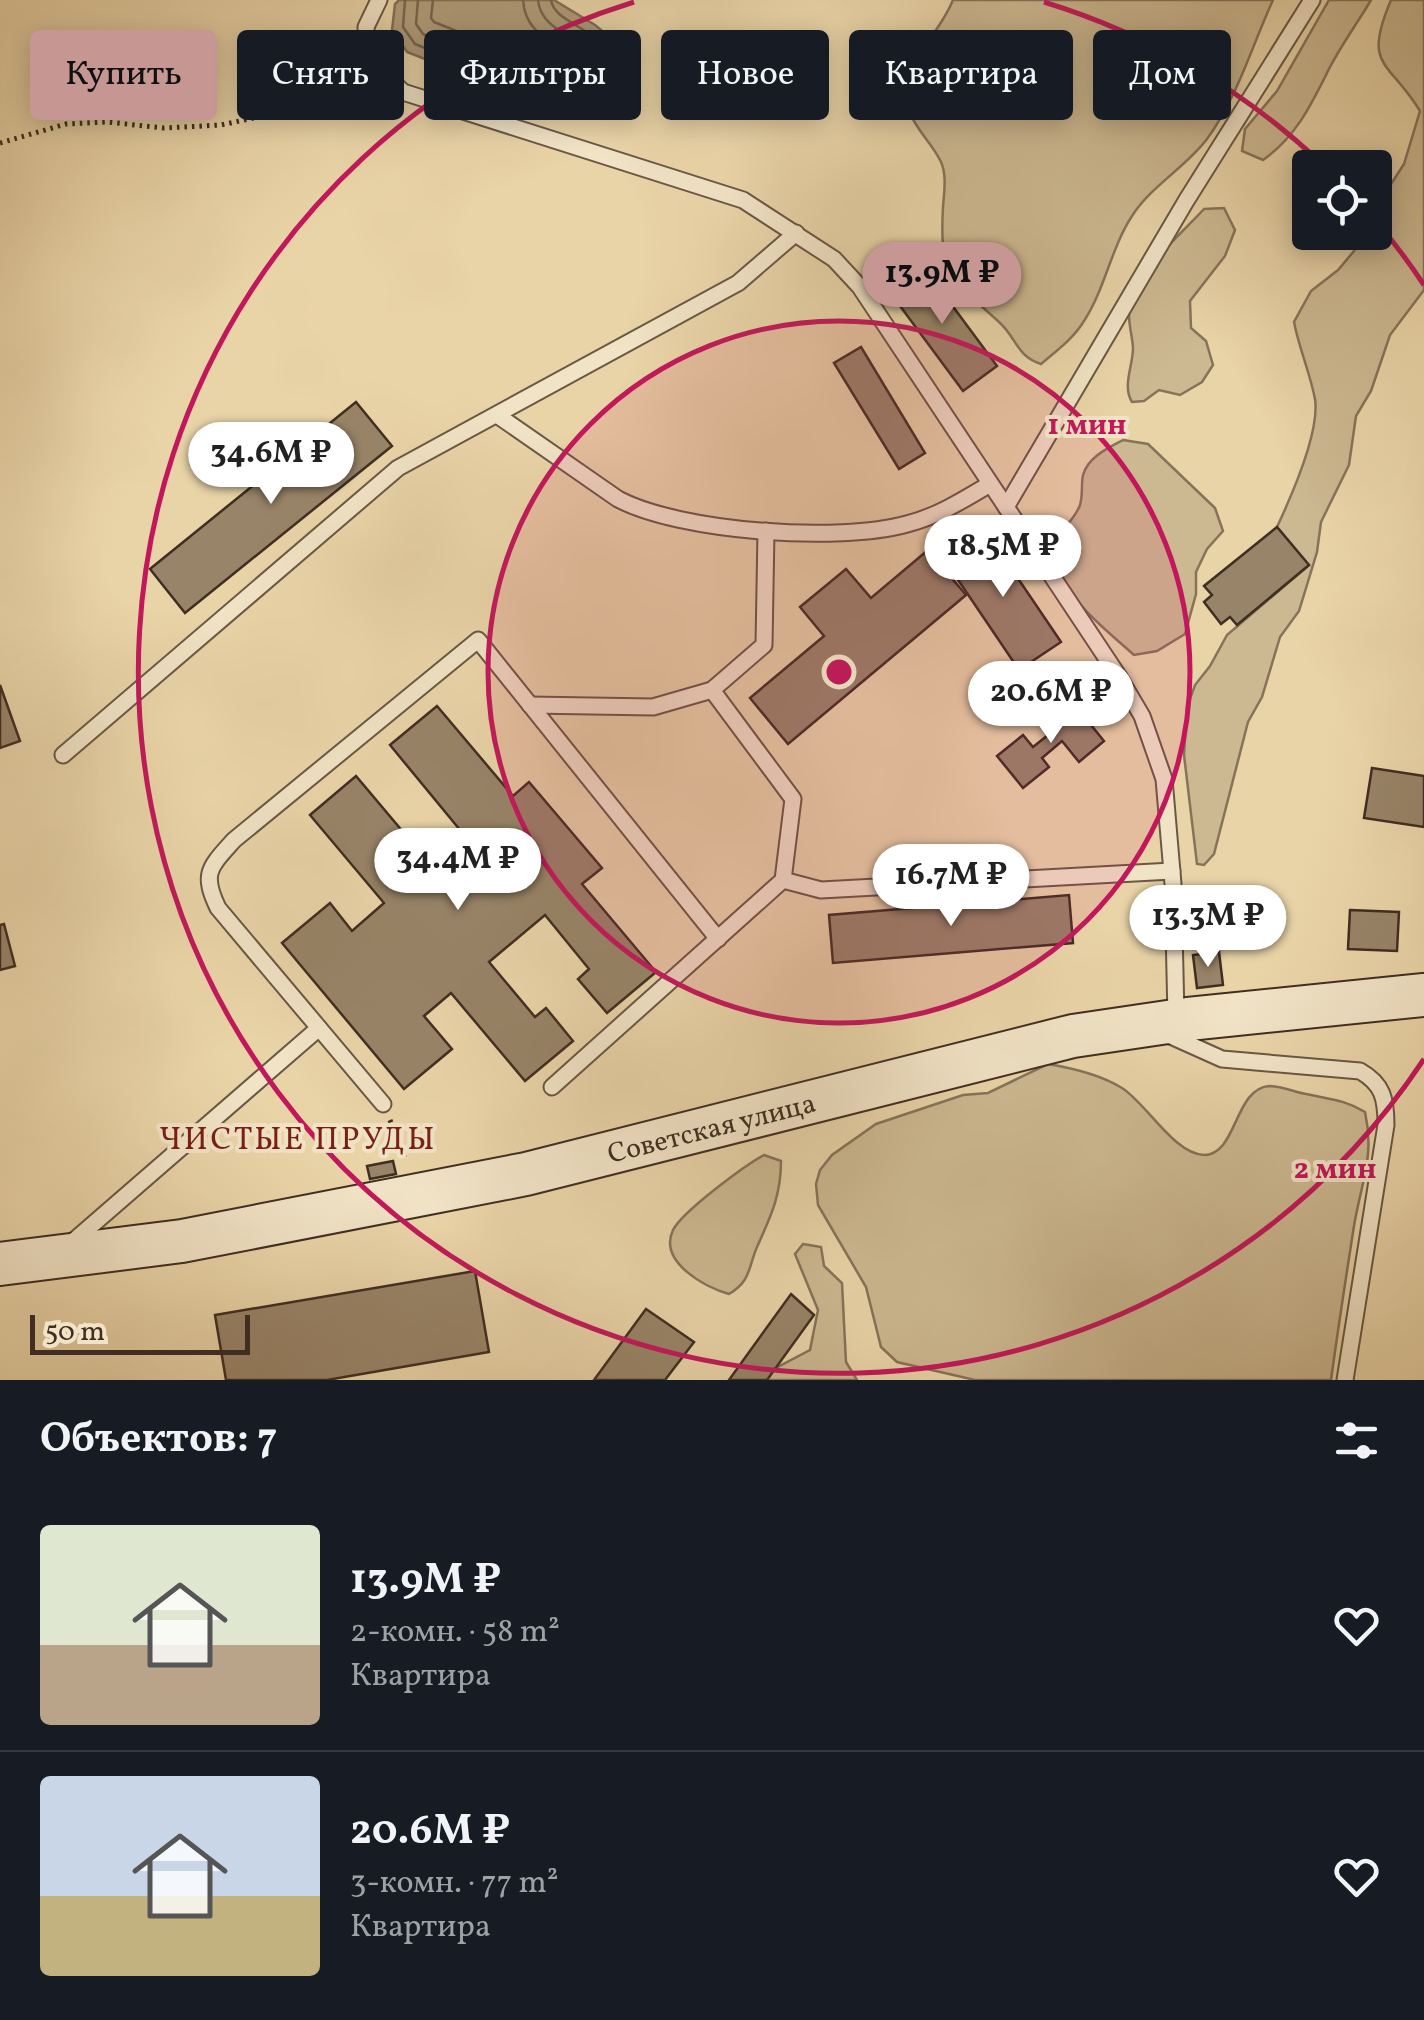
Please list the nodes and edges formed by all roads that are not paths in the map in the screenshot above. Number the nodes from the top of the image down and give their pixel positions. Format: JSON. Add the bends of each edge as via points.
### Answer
{"nodes":[{"id":1,"x":379,"y":0,"type":"edge"},
{"id":2,"x":1312,"y":0,"type":"edge"},
{"id":3,"x":796,"y":233,"type":"junction"},
{"id":4,"x":497,"y":415,"type":"junction"},
{"id":5,"x":990,"y":484,"type":"junction"},
{"id":6,"x":1006,"y":507,"type":"junction"},
{"id":7,"x":766,"y":530,"type":"junction"},
{"id":8,"x":712,"y":690,"type":"junction"},
{"id":9,"x":530,"y":705,"type":"junction"},
{"id":10,"x":63,"y":755,"type":"dead end"},
{"id":11,"x":1172,"y":871,"type":"junction"},
{"id":12,"x":783,"y":880,"type":"junction"},
{"id":13,"x":718,"y":939,"type":"junction"},
{"id":14,"x":1424,"y":996,"type":"edge"},
{"id":15,"x":1161,"y":1023,"type":"junction"},
{"id":16,"x":319,"y":1028,"type":"junction"},
{"id":17,"x":552,"y":1087,"type":"dead end"},
{"id":18,"x":383,"y":1104,"type":"road end"},
{"id":19,"x":56,"y":1258,"type":"junction"},
{"id":20,"x":0,"y":1264,"type":"edge"},
{"id":21,"x":1346,"y":1380,"type":"edge"}],
"edges":[{"from":1,"to":3,"type":"lane","via":[[366,28],[367,57],[404,92],[743,200]]},
{"from":2,"to":6,"type":"lane"},
{"from":3,"to":4,"type":"lane","via":[[738,284]]},
{"from":3,"to":5,"type":"lane","via":[[860,286]]},
{"from":4,"to":7,"type":"lane","via":[[638,510]]},
{"from":4,"to":10,"type":"lane","via":[[398,468]]},
{"from":5,"to":6,"type":"lane"},
{"from":5,"to":7,"type":"lane","via":[[906,525]]},
{"from":6,"to":11,"type":"lane","via":[[1142,716],[1164,779]]},
{"from":7,"to":8,"type":"lane","via":[[764,645]]},
{"from":8,"to":9,"type":"lane","via":[[652,707]]},
{"from":8,"to":12,"type":"lane","via":[[793,799]]},
{"from":9,"to":13,"type":"lane"},
{"from":9,"to":16,"type":"lane","via":[[478,640],[214,863],[209,890],[218,908]]},
{"from":11,"to":12,"type":"lane","via":[[821,890]]},
{"from":11,"to":15,"type":"lane"},
{"from":12,"to":13,"type":"lane"},
{"from":13,"to":17,"type":"lane"},
{"from":14,"to":15,"type":"street","name":"Советская улица"},
{"from":15,"to":19,"type":"street","name":"Советская улица","via":[[1074,1036],[526,1174]]},
{"from":15,"to":21,"type":"lane","via":[[1222,1059],[1360,1071],[1382,1090],[1384,1143]]},
{"from":16,"to":18,"type":"lane"},
{"from":16,"to":19,"type":"lane"},
{"from":19,"to":20,"type":"street","name":"Советская улица"}]}
